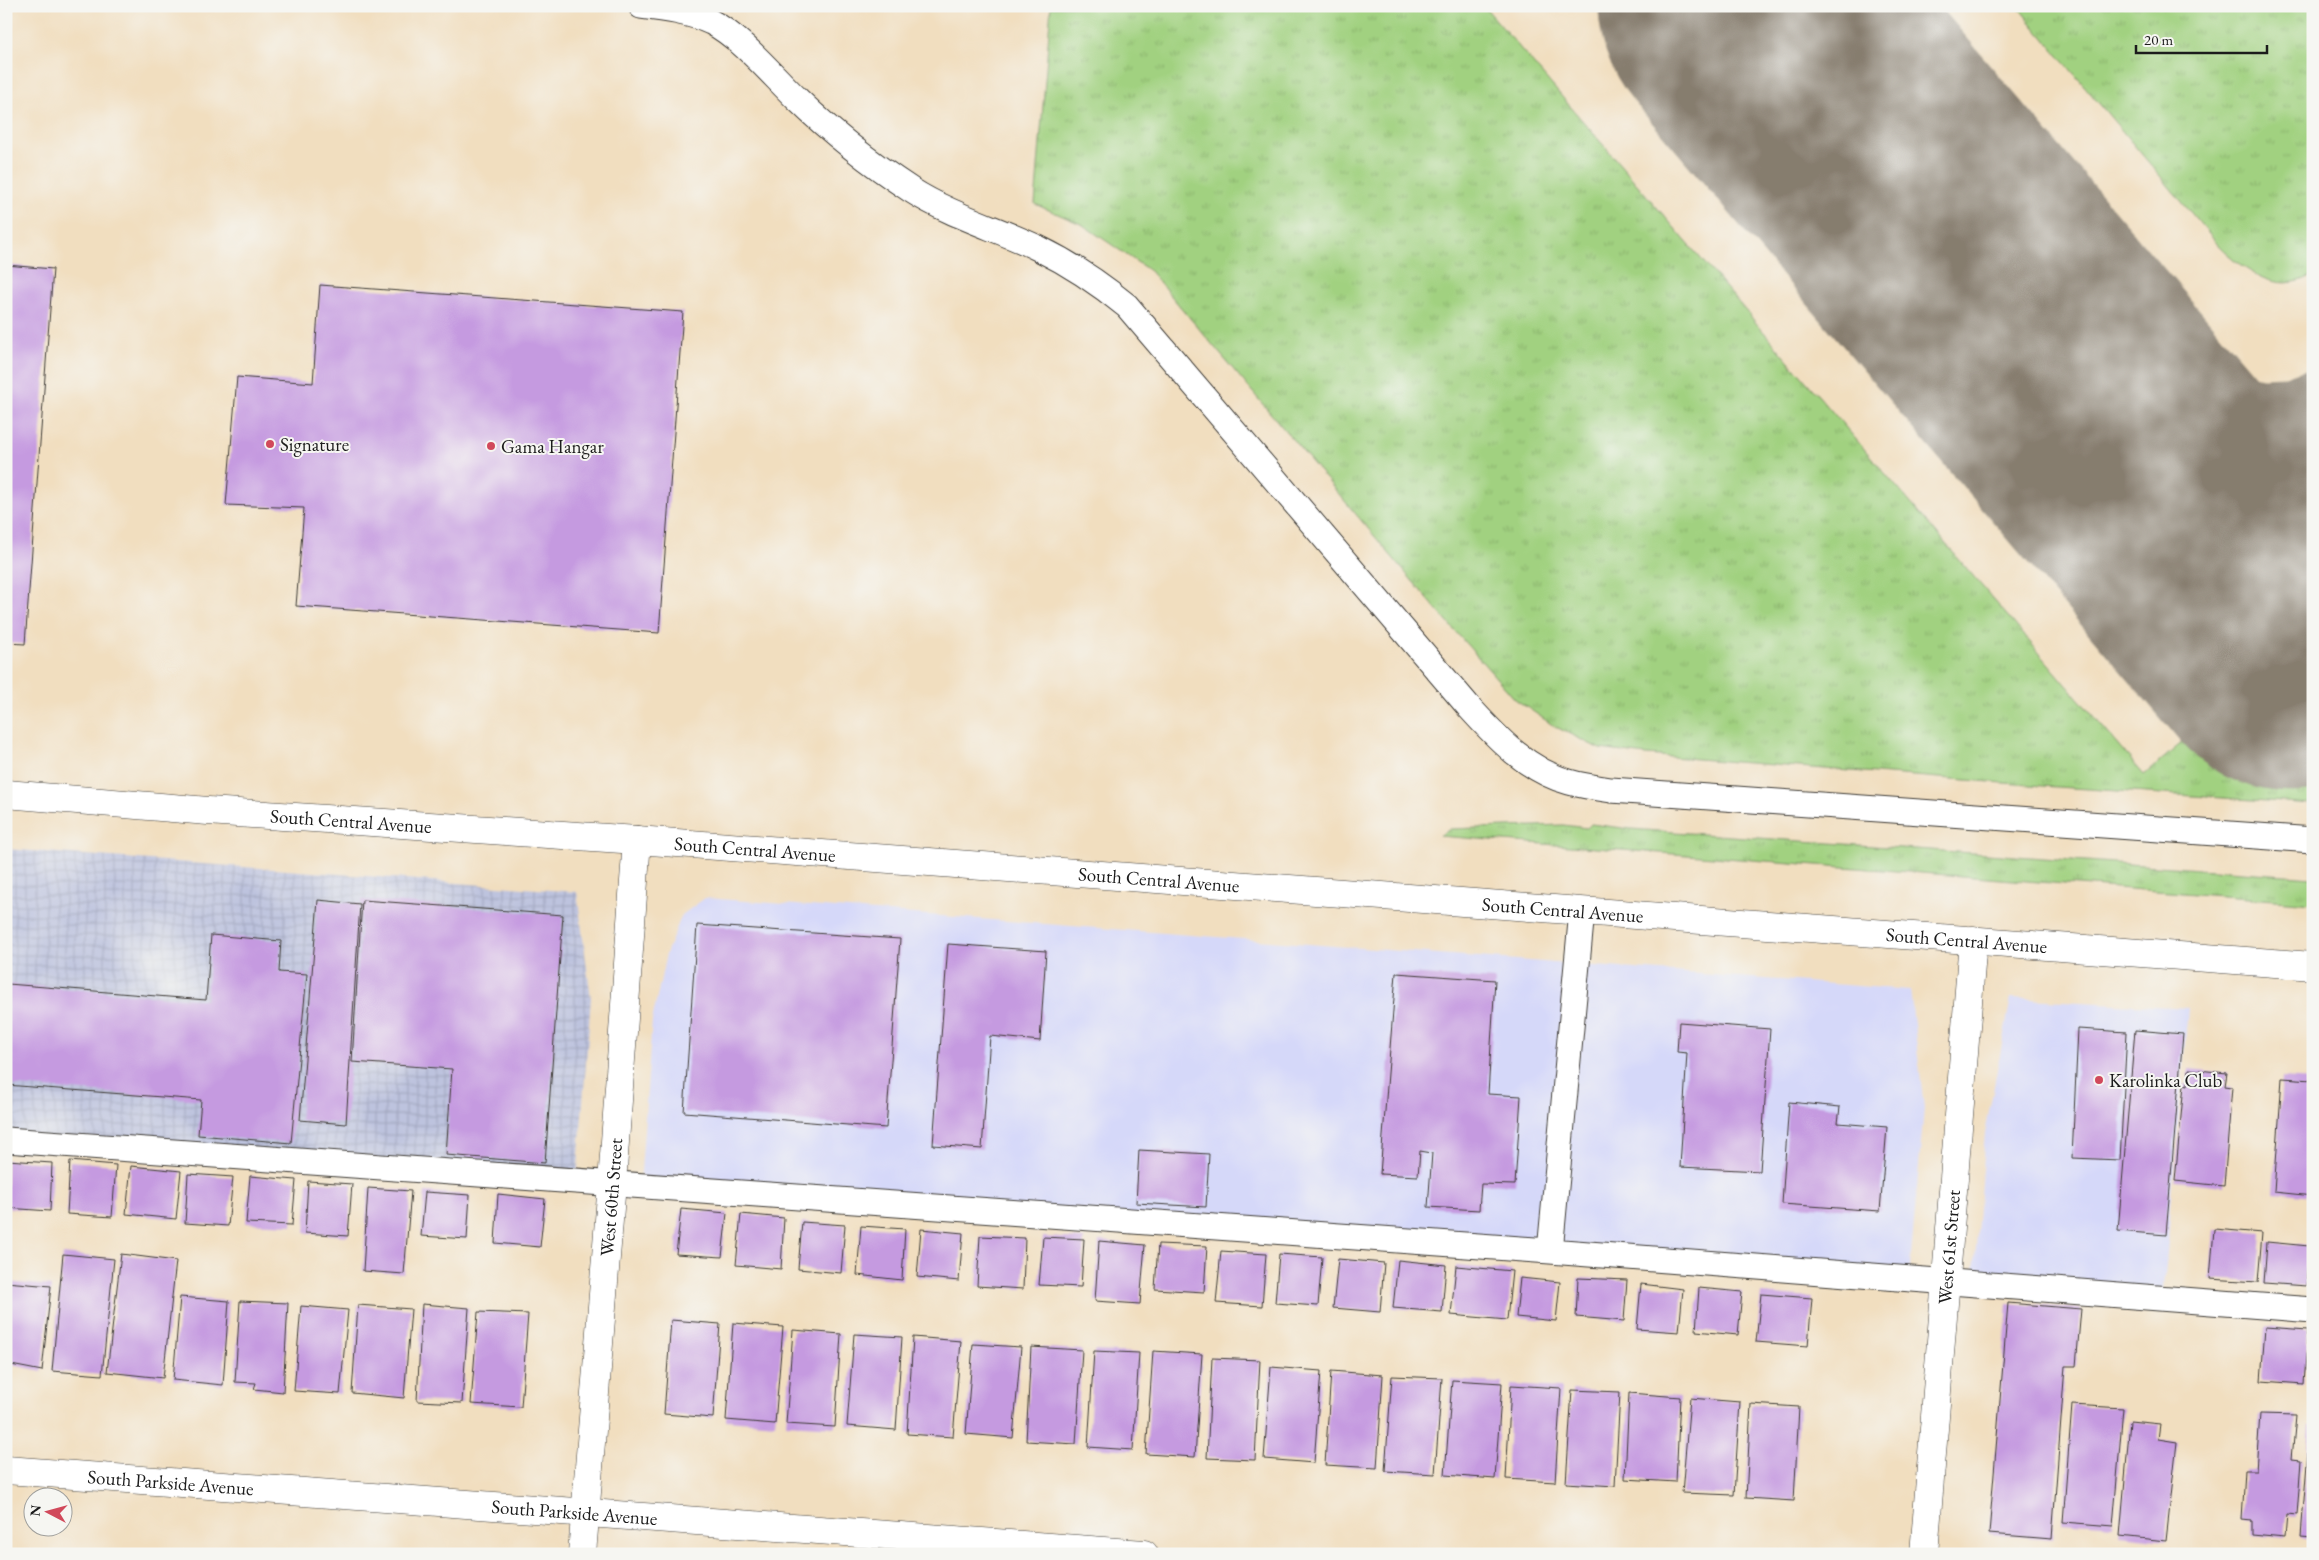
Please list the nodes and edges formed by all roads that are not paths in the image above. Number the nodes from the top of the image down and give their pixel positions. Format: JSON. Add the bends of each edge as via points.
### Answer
{"nodes":[{"id":1,"x":641,"y":6,"type":"edge"},
{"id":2,"x":6,"y":794,"type":"edge"},
{"id":3,"x":637,"y":840,"type":"junction"},
{"id":4,"x":2313,"y":840,"type":"edge"},
{"id":5,"x":1582,"y":911,"type":"junction"},
{"id":6,"x":1973,"y":940,"type":"junction"},
{"id":7,"x":2313,"y":966,"type":"edge"},
{"id":8,"x":6,"y":1140,"type":"edge"},
{"id":9,"x":612,"y":1183,"type":"junction"},
{"id":10,"x":1550,"y":1251,"type":"junction"},
{"id":11,"x":1946,"y":1282,"type":"junction"},
{"id":12,"x":2313,"y":1310,"type":"edge"},
{"id":13,"x":6,"y":1470,"type":"edge"},
{"id":14,"x":585,"y":1512,"type":"junction"},
{"id":15,"x":582,"y":1554,"type":"edge"},
{"id":16,"x":1144,"y":1554,"type":"edge"},
{"id":17,"x":1924,"y":1554,"type":"edge"}],
"edges":[{"from":1,"to":4,"type":"lane","via":[[691,14],[712,23],[738,42],[837,136],[912,190],[1071,265],[1114,296],[1133,314],[1469,708],[1501,742],[1530,764],[1567,782],[1610,790]]},
{"from":2,"to":3,"type":"street","name":"South Central Avenue"},
{"from":3,"to":5,"type":"street","name":"South Central Avenue"},
{"from":3,"to":9,"type":"street","name":"West 60th Street"},
{"from":5,"to":6,"type":"street","name":"South Central Avenue"},
{"from":5,"to":10,"type":"lane"},
{"from":6,"to":7,"type":"street","name":"South Central Avenue"},
{"from":6,"to":11,"type":"street","name":"West 61st Street"},
{"from":8,"to":9,"type":"lane"},
{"from":9,"to":10,"type":"lane"},
{"from":9,"to":14,"type":"street","name":"West 60th Street"},
{"from":10,"to":11,"type":"lane"},
{"from":11,"to":12,"type":"lane"},
{"from":11,"to":17,"type":"street","name":"West 61st Street"},
{"from":13,"to":14,"type":"street","name":"South Parkside Avenue"},
{"from":14,"to":15,"type":"street","name":"West 60th Street"},
{"from":14,"to":16,"type":"street","name":"South Parkside Avenue"}]}
